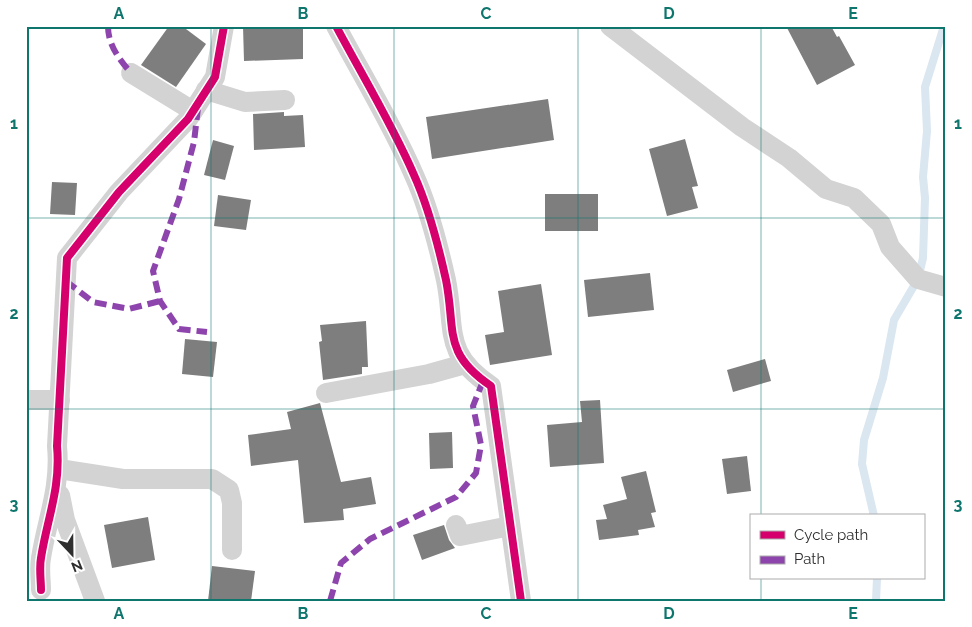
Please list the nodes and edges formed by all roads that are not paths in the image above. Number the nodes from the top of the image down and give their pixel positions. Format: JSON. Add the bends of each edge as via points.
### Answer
{"nodes":[{"id":1,"x":224,"y":26,"type":"edge"},
{"id":2,"x":336,"y":26,"type":"edge"},
{"id":3,"x":610,"y":26,"type":"edge"},
{"id":4,"x":131,"y":73,"type":"dead end"},
{"id":5,"x":206,"y":90,"type":"junction"},
{"id":6,"x":285,"y":100,"type":"dead end"},
{"id":7,"x":193,"y":111,"type":"junction"},
{"id":8,"x":946,"y":287,"type":"edge"},
{"id":9,"x":465,"y":364,"type":"junction"},
{"id":10,"x":326,"y":393,"type":"dead end"},
{"id":11,"x":26,"y":400,"type":"edge"},
{"id":12,"x":60,"y":400,"type":"junction"},
{"id":13,"x":58,"y":473,"type":"junction"},
{"id":14,"x":456,"y":525,"type":"dead end"},
{"id":15,"x":510,"y":526,"type":"junction"},
{"id":16,"x":232,"y":550,"type":"dead end"},
{"id":17,"x":41,"y":590,"type":"dead end"},
{"id":18,"x":95,"y":601,"type":"edge"},
{"id":19,"x":520,"y":601,"type":"edge"}],
"edges":[{"from":1,"to":5,"type":"street","via":[[215,77]]},
{"from":2,"to":9,"type":"street","via":[[414,174],[437,238],[450,304],[451,335]]},
{"from":3,"to":8,"type":"street","via":[[826,189],[854,198],[881,224],[890,247],[918,279]]},
{"from":4,"to":7,"type":"street"},
{"from":5,"to":6,"type":"street","via":[[245,102]]},
{"from":5,"to":7,"type":"street"},
{"from":7,"to":12,"type":"street","via":[[119,192],[67,258]]},
{"from":9,"to":10,"type":"street"},
{"from":9,"to":15,"type":"street","via":[[491,386]]},
{"from":11,"to":12,"type":"street"},
{"from":12,"to":13,"type":"street"},
{"from":13,"to":16,"type":"street","via":[[123,479],[212,479],[229,490]]},
{"from":13,"to":17,"type":"street","via":[[53,510],[40,560]]},
{"from":13,"to":18,"type":"street","via":[[65,520]]},
{"from":14,"to":15,"type":"street","via":[[460,536]]},
{"from":15,"to":19,"type":"street"}]}
